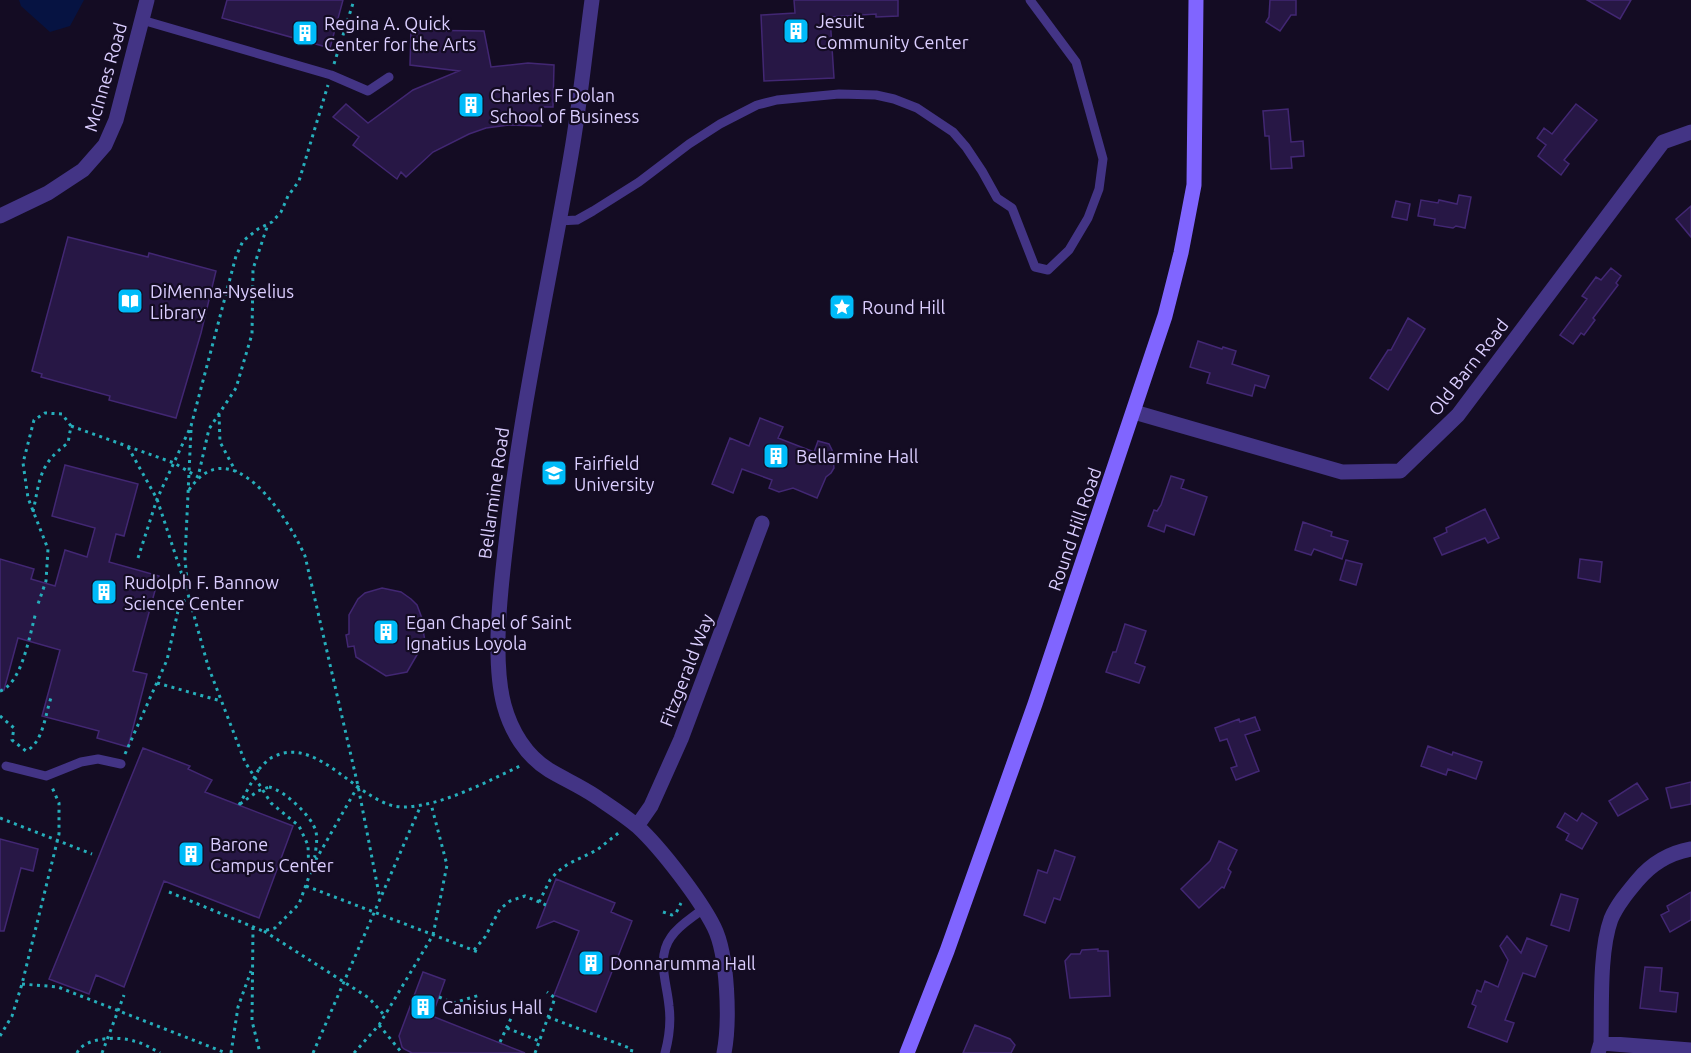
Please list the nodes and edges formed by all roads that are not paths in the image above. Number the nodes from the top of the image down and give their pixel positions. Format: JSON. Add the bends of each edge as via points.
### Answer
{"nodes":[{"id":1,"x":147,"y":0,"type":"edge"},
{"id":2,"x":592,"y":0,"type":"edge"},
{"id":3,"x":1030,"y":0,"type":"edge"},
{"id":4,"x":1197,"y":0,"type":"edge"},
{"id":5,"x":142,"y":20,"type":"junction"},
{"id":6,"x":389,"y":77,"type":"dead end"},
{"id":7,"x":1691,"y":132,"type":"edge"},
{"id":8,"x":0,"y":216,"type":"edge"},
{"id":9,"x":559,"y":221,"type":"junction"},
{"id":10,"x":1134,"y":412,"type":"junction"},
{"id":11,"x":762,"y":524,"type":"dead end"},
{"id":12,"x":121,"y":764,"type":"road end"},
{"id":13,"x":6,"y":766,"type":"dead end"},
{"id":14,"x":632,"y":823,"type":"junction"},
{"id":15,"x":1691,"y":849,"type":"edge"},
{"id":16,"x":703,"y":909,"type":"junction"},
{"id":17,"x":1599,"y":1048,"type":"edge"},
{"id":18,"x":1691,"y":1050,"type":"edge"},
{"id":19,"x":665,"y":1053,"type":"edge"},
{"id":20,"x":724,"y":1053,"type":"edge"},
{"id":21,"x":907,"y":1053,"type":"edge"}],
"edges":[{"from":1,"to":5,"type":"street","name":"McInnes Road"},
{"from":2,"to":9,"type":"street","name":"Bellarmine Road"},
{"from":3,"to":9,"type":"lane","via":[[1076,62],[1103,159],[1099,189],[1088,218],[1069,250],[1048,270],[1035,267],[1012,208],[997,198],[953,132],[917,108],[876,95],[839,94],[757,105],[689,144],[593,211],[577,220]]},
{"from":4,"to":10,"type":"main road","name":"Round Hill Road","via":[[1194,185],[1166,316]]},
{"from":5,"to":6,"type":"lane","via":[[331,75],[368,91]]},
{"from":5,"to":8,"type":"street","name":"McInnes Road","via":[[116,120],[105,145],[83,170],[48,193]]},
{"from":7,"to":10,"type":"street","name":"Old Barn Road","via":[[1663,142],[1458,415],[1400,471],[1342,472]]},
{"from":9,"to":14,"type":"street","name":"Bellarmine Road","via":[[513,479],[502,577],[500,684],[513,729],[528,752],[551,772],[591,793]]},
{"from":10,"to":21,"type":"main road","name":"Round Hill Road","via":[[1035,704]]},
{"from":11,"to":14,"type":"street","name":"Fitzgerald Way","via":[[681,739],[651,806]]},
{"from":12,"to":13,"type":"lane","via":[[98,759],[46,776]]},
{"from":14,"to":16,"type":"street","name":"Bellarmine Road"},
{"from":15,"to":17,"type":"street","via":[[1674,853],[1643,874],[1611,919],[1604,954]]},
{"from":16,"to":19,"type":"lane","via":[[675,932],[662,956],[670,1008]]},
{"from":16,"to":20,"type":"street","name":"Bellarmine Road","via":[[716,930],[725,971]]},
{"from":17,"to":18,"type":"street"}]}
